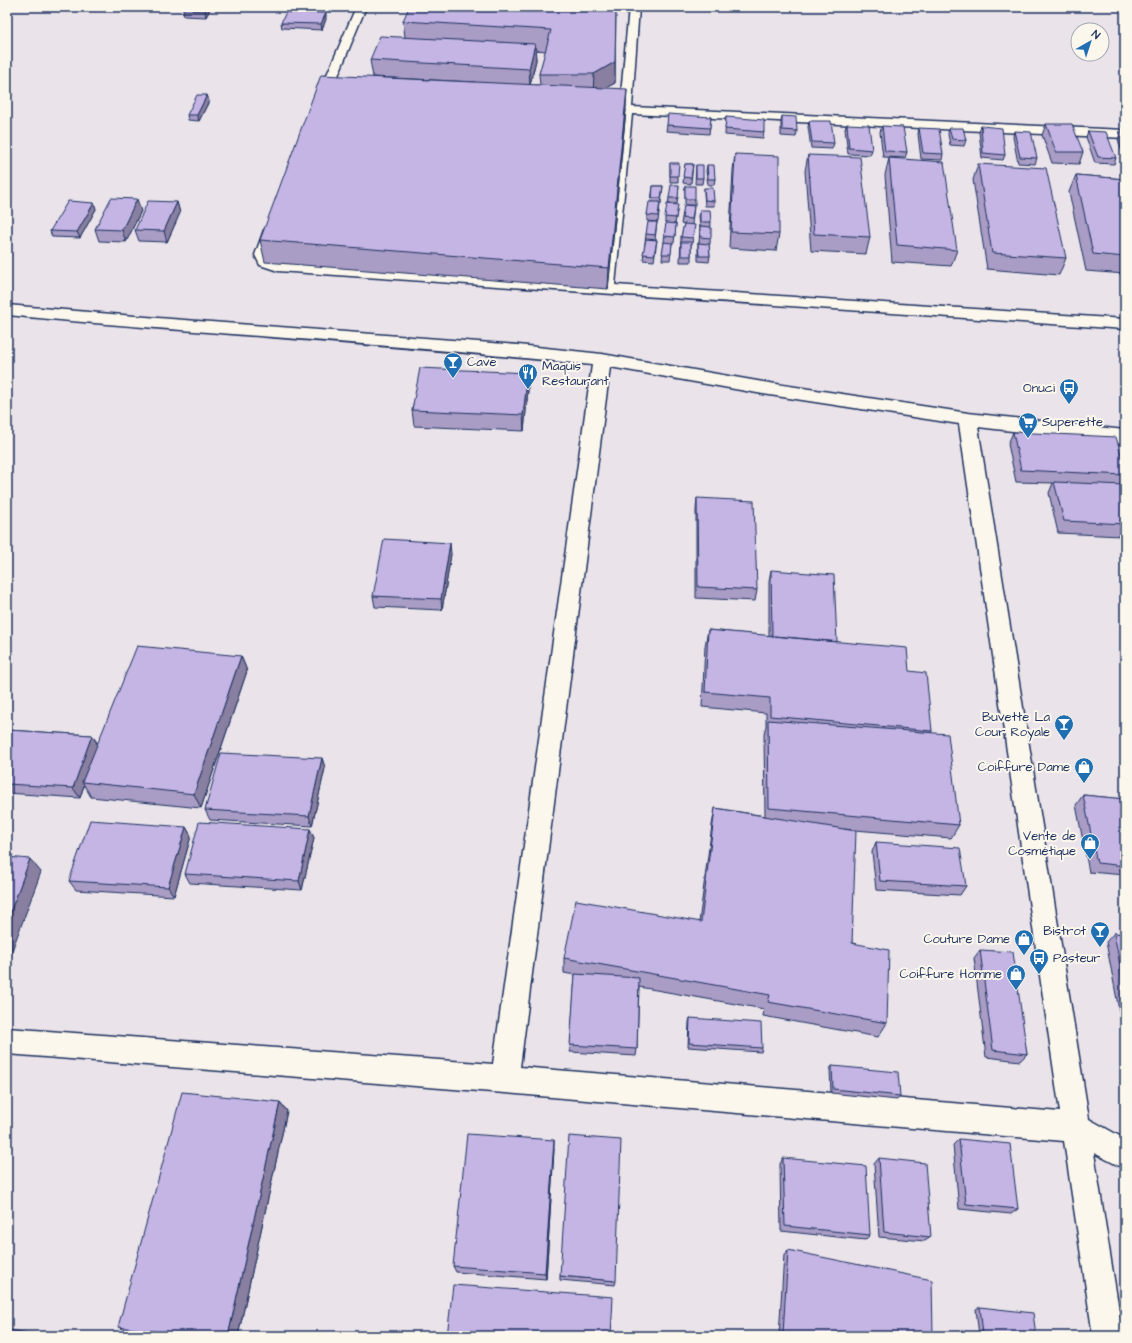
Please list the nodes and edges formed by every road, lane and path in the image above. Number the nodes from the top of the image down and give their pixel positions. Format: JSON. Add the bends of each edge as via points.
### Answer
{"nodes":[{"id":1,"x":361,"y":7,"type":"edge"},
{"id":2,"x":634,"y":7,"type":"edge"},
{"id":3,"x":324,"y":96,"type":"junction"},
{"id":4,"x":340,"y":97,"type":"edge"},
{"id":5,"x":594,"y":109,"type":"edge"},
{"id":6,"x":318,"y":110,"type":"edge"},
{"id":7,"x":626,"y":110,"type":"junction"},
{"id":8,"x":1125,"y":134,"type":"edge"},
{"id":9,"x":276,"y":219,"type":"edge"},
{"id":10,"x":608,"y":289,"type":"junction"},
{"id":11,"x":7,"y":310,"type":"edge"},
{"id":12,"x":1125,"y":324,"type":"edge"},
{"id":13,"x":602,"y":360,"type":"junction"},
{"id":14,"x":968,"y":419,"type":"junction"},
{"id":15,"x":1125,"y":437,"type":"edge"},
{"id":16,"x":7,"y":1041,"type":"edge"},
{"id":17,"x":505,"y":1079,"type":"junction"},
{"id":18,"x":1077,"y":1128,"type":"junction"},
{"id":19,"x":1125,"y":1155,"type":"edge"},
{"id":20,"x":1108,"y":1336,"type":"edge"}],
"edges":[{"from":1,"to":3,"type":"lane"},
{"from":2,"to":7,"type":"lane"},
{"from":3,"to":4,"type":"lane"},
{"from":3,"to":6,"type":"lane"},
{"from":5,"to":7,"type":"lane"},
{"from":7,"to":8,"type":"lane"},
{"from":7,"to":10,"type":"lane"},
{"from":9,"to":10,"type":"lane","via":[[262,255],[265,262],[278,267]]},
{"from":10,"to":12,"type":"lane"},
{"from":11,"to":13,"type":"street"},
{"from":13,"to":14,"type":"street","via":[[763,388]]},
{"from":13,"to":17,"type":"street"},
{"from":14,"to":15,"type":"street"},
{"from":14,"to":18,"type":"street"},
{"from":16,"to":17,"type":"street"},
{"from":17,"to":18,"type":"street"},
{"from":18,"to":19,"type":"street"},
{"from":18,"to":20,"type":"street"}]}
